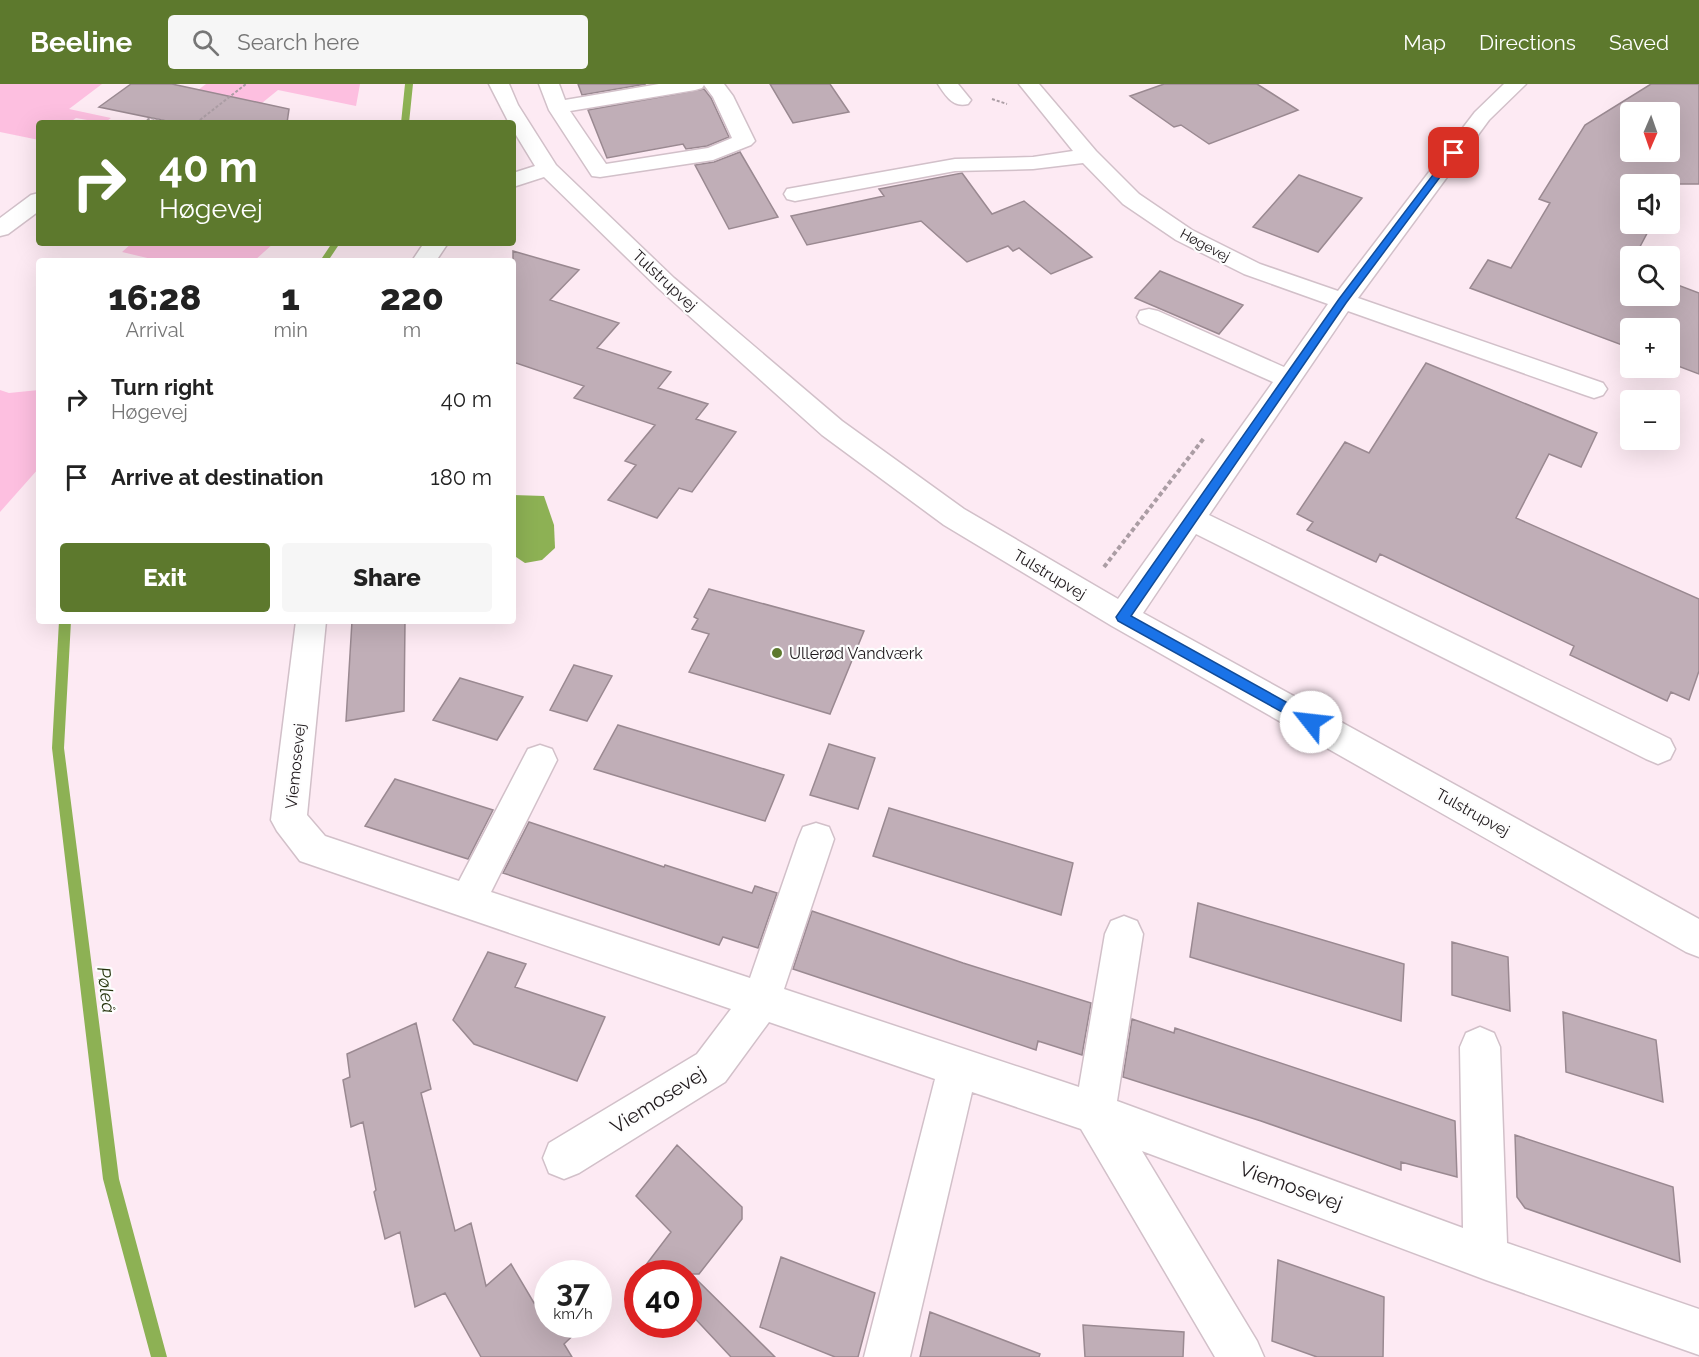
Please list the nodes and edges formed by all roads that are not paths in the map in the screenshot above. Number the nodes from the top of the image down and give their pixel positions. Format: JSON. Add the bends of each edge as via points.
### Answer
{"nodes":[{"id":1,"x":499,"y":84,"type":"edge"},
{"id":2,"x":549,"y":84,"type":"edge"},
{"id":3,"x":695,"y":84,"type":"edge"},
{"id":4,"x":714,"y":84,"type":"edge"},
{"id":5,"x":1029,"y":84,"type":"edge"},
{"id":6,"x":1516,"y":84,"type":"edge"},
{"id":7,"x":558,"y":107,"type":"junction"},
{"id":8,"x":1088,"y":156,"type":"junction"},
{"id":9,"x":548,"y":169,"type":"junction"},
{"id":10,"x":516,"y":179,"type":"edge"},
{"id":11,"x":795,"y":194,"type":"dead end"},
{"id":12,"x":36,"y":202,"type":"edge"},
{"id":13,"x":0,"y":229,"type":"edge"},
{"id":14,"x":1342,"y":301,"type":"junction"},
{"id":15,"x":1149,"y":317,"type":"dead end"},
{"id":16,"x":1289,"y":379,"type":"junction"},
{"id":17,"x":1594,"y":389,"type":"dead end"},
{"id":18,"x":1191,"y":519,"type":"junction"},
{"id":19,"x":1123,"y":617,"type":"junction"},
{"id":20,"x":311,"y":624,"type":"edge"},
{"id":21,"x":1658,"y":749,"type":"dead end"},
{"id":22,"x":540,"y":760,"type":"dead end"},
{"id":23,"x":816,"y":839,"type":"dead end"},
{"id":24,"x":467,"y":902,"type":"junction"},
{"id":25,"x":1124,"y":934,"type":"dead end"},
{"id":26,"x":1699,"y":939,"type":"edge"},
{"id":27,"x":761,"y":1000,"type":"junction"},
{"id":28,"x":1480,"y":1047,"type":"dead end"},
{"id":29,"x":958,"y":1067,"type":"junction"},
{"id":30,"x":1095,"y":1113,"type":"junction"},
{"id":31,"x":564,"y":1158,"type":"dead end"},
{"id":32,"x":1486,"y":1258,"type":"junction"},
{"id":33,"x":1699,"y":1332,"type":"edge"},
{"id":34,"x":887,"y":1357,"type":"edge"},
{"id":35,"x":1241,"y":1357,"type":"edge"}],
"edges":[{"from":1,"to":9,"type":"street","name":"Tulstrupvej"},
{"from":2,"to":7,"type":"street"},
{"from":3,"to":7,"type":"street"},
{"from":4,"to":7,"type":"street","via":[[744,141],[713,154],[600,171]]},
{"from":5,"to":8,"type":"street","name":"Høgevej"},
{"from":6,"to":14,"type":"street","via":[[1482,116]]},
{"from":8,"to":11,"type":"street","via":[[1033,163],[955,165]]},
{"from":8,"to":14,"type":"street","name":"Høgevej","via":[[1131,199],[1184,235],[1252,269]]},
{"from":9,"to":10,"type":"street"},
{"from":9,"to":19,"type":"street","name":"Tulstrupvej","via":[[666,283],[832,428],[954,517]]},
{"from":12,"to":13,"type":"street"},
{"from":14,"to":16,"type":"street"},
{"from":14,"to":17,"type":"street","name":"Høgevej"},
{"from":15,"to":16,"type":"street"},
{"from":16,"to":18,"type":"street"},
{"from":18,"to":19,"type":"street"},
{"from":18,"to":21,"type":"street"},
{"from":19,"to":26,"type":"street","name":"Tulstrupvej"},
{"from":20,"to":24,"type":"street","name":"Viemosevej","via":[[289,820],[313,849]]},
{"from":22,"to":24,"type":"street"},
{"from":23,"to":27,"type":"street","name":"Viemosevej"},
{"from":24,"to":27,"type":"street","name":"Viemosevej"},
{"from":25,"to":30,"type":"street"},
{"from":27,"to":29,"type":"street","name":"Viemosevej"},
{"from":27,"to":31,"type":"street","name":"Viemosevej","via":[[711,1068]]},
{"from":28,"to":32,"type":"street"},
{"from":29,"to":30,"type":"street","name":"Viemosevej"},
{"from":29,"to":34,"type":"street"},
{"from":30,"to":32,"type":"street","name":"Viemosevej"},
{"from":30,"to":35,"type":"street"},
{"from":32,"to":33,"type":"street","name":"Viemosevej"}]}
